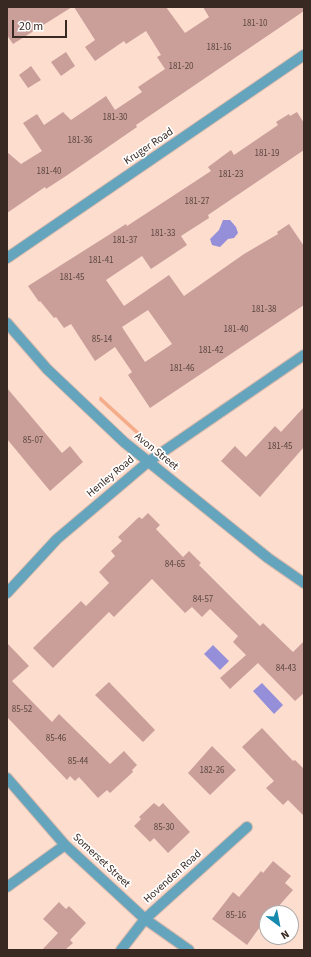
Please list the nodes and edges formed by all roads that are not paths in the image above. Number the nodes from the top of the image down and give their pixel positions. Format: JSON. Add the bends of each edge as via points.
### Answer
{"nodes":[{"id":1,"x":304,"y":55,"type":"edge"},
{"id":2,"x":7,"y":258,"type":"edge"},
{"id":3,"x":7,"y":323,"type":"edge"},
{"id":4,"x":304,"y":355,"type":"edge"},
{"id":5,"x":148,"y":462,"type":"junction"},
{"id":6,"x":304,"y":584,"type":"edge"},
{"id":7,"x":7,"y":593,"type":"edge"},
{"id":8,"x":7,"y":778,"type":"edge"},
{"id":9,"x":247,"y":827,"type":"dead end"},
{"id":10,"x":65,"y":844,"type":"junction"},
{"id":11,"x":7,"y":887,"type":"edge"},
{"id":12,"x":145,"y":919,"type":"junction"},
{"id":13,"x":121,"y":950,"type":"edge"},
{"id":14,"x":189,"y":950,"type":"edge"}],
"edges":[{"from":1,"to":2,"type":"street","name":"Kruger Road"},
{"from":3,"to":5,"type":"street","name":"Avon Street","via":[[47,369]]},
{"from":4,"to":5,"type":"street","name":"Henley Road"},
{"from":5,"to":6,"type":"street","name":"Avon Street"},
{"from":5,"to":7,"type":"street","name":"Henley Road","via":[[58,539]]},
{"from":8,"to":10,"type":"street","name":"Somerset Street"},
{"from":9,"to":12,"type":"street","name":"Hovenden Road"},
{"from":10,"to":11,"type":"street"},
{"from":10,"to":12,"type":"street","name":"Somerset Street"},
{"from":12,"to":13,"type":"street","name":"Hovenden Road"},
{"from":12,"to":14,"type":"street","name":"Somerset Street"}]}
